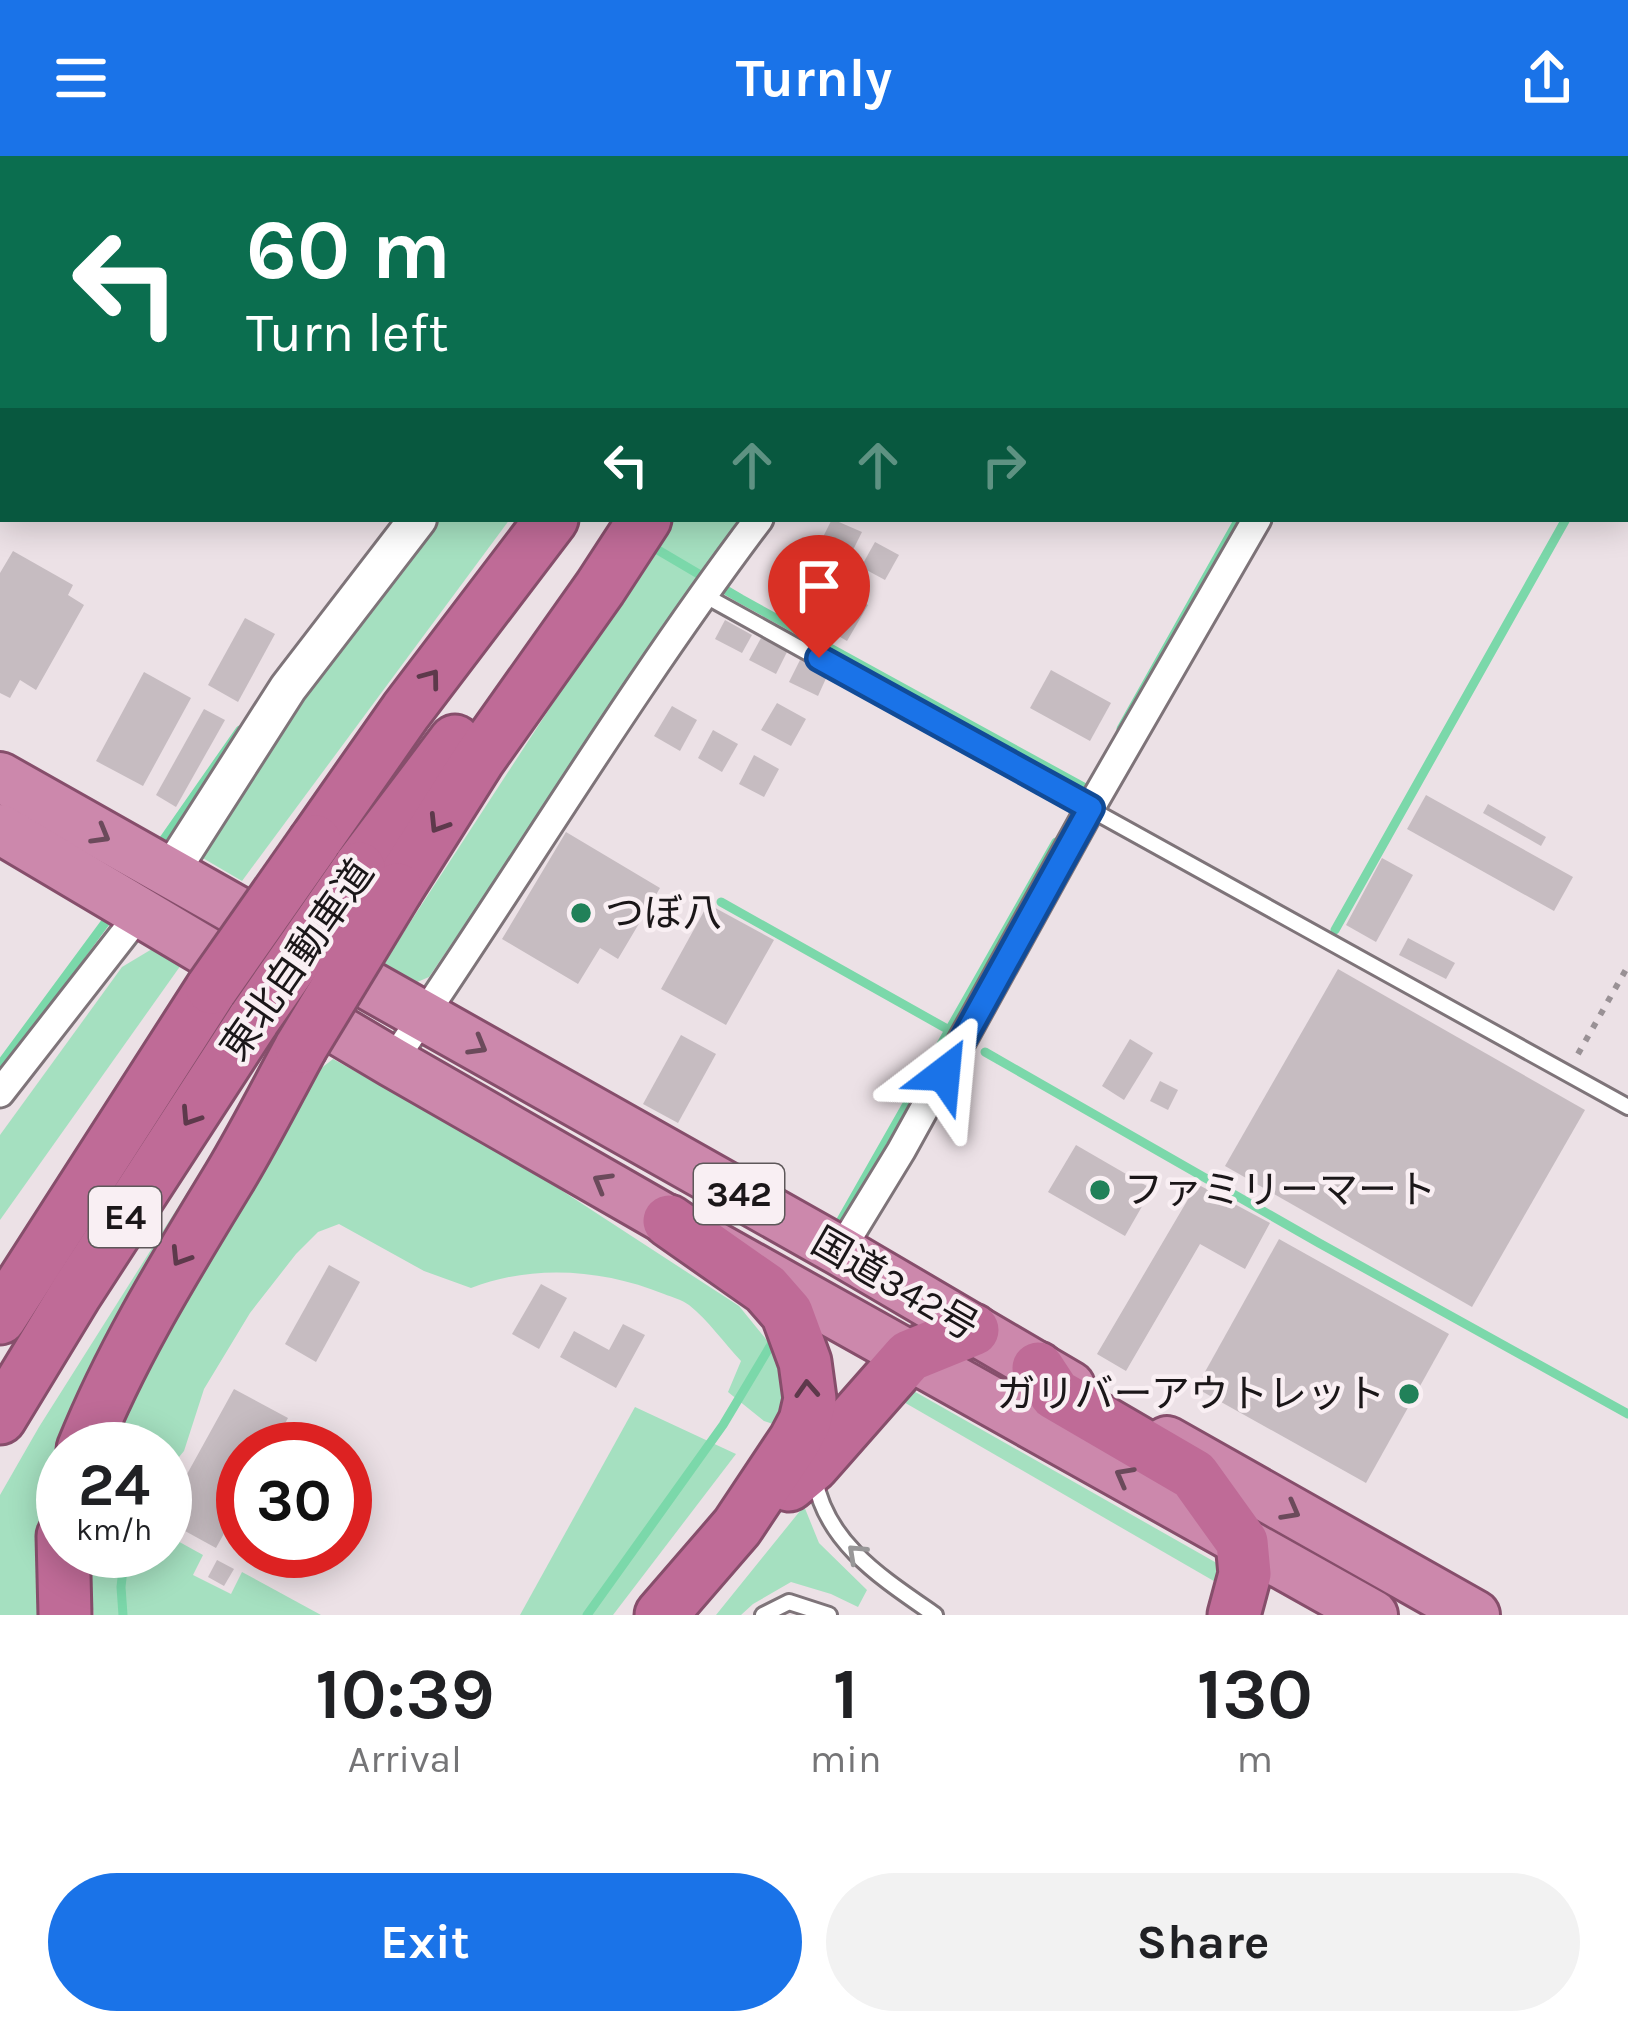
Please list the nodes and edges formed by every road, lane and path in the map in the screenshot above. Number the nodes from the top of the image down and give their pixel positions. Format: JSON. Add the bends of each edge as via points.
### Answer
{"nodes":[{"id":1,"x":416,"y":522,"type":"edge"},
{"id":2,"x":550,"y":522,"type":"edge"},
{"id":3,"x":617,"y":522,"type":"edge"},
{"id":4,"x":643,"y":522,"type":"edge"},
{"id":5,"x":757,"y":522,"type":"edge"},
{"id":6,"x":1255,"y":522,"type":"edge"},
{"id":7,"x":702,"y":594,"type":"junction"},
{"id":8,"x":0,"y":777,"type":"edge"},
{"id":9,"x":1091,"y":808,"type":"junction"},
{"id":10,"x":0,"y":830,"type":"edge"},
{"id":11,"x":378,"y":879,"type":"junction"},
{"id":12,"x":155,"y":893,"type":"junction"},
{"id":13,"x":1628,"y":966,"type":"edge"},
{"id":14,"x":424,"y":1015,"type":"junction"},
{"id":15,"x":392,"y":1062,"type":"junction"},
{"id":16,"x":1568,"y":1073,"type":"junction"},
{"id":17,"x":0,"y":1093,"type":"edge"},
{"id":18,"x":1628,"y":1107,"type":"edge"},
{"id":19,"x":669,"y":1220,"type":"junction"},
{"id":20,"x":840,"y":1251,"type":"junction"},
{"id":21,"x":36,"y":1259,"type":"junction"},
{"id":22,"x":0,"y":1303,"type":"edge"},
{"id":23,"x":0,"y":1318,"type":"edge"},
{"id":24,"x":973,"y":1330,"type":"junction"},
{"id":25,"x":909,"y":1356,"type":"junction"},
{"id":26,"x":1038,"y":1368,"type":"junction"},
{"id":27,"x":0,"y":1418,"type":"edge"},
{"id":28,"x":94,"y":1422,"type":"edge"},
{"id":29,"x":813,"y":1465,"type":"junction"},
{"id":30,"x":737,"y":1527,"type":"junction"},
{"id":31,"x":1242,"y":1542,"type":"junction"},
{"id":32,"x":64,"y":1578,"type":"edge"},
{"id":33,"x":916,"y":1601,"type":"junction"},
{"id":34,"x":65,"y":1615,"type":"edge"},
{"id":35,"x":661,"y":1615,"type":"edge"},
{"id":36,"x":764,"y":1615,"type":"edge"},
{"id":37,"x":829,"y":1615,"type":"edge"},
{"id":38,"x":905,"y":1615,"type":"edge"},
{"id":39,"x":935,"y":1615,"type":"edge"},
{"id":40,"x":1234,"y":1615,"type":"edge"},
{"id":41,"x":1373,"y":1615,"type":"edge"},
{"id":42,"x":1475,"y":1615,"type":"edge"}],
"edges":[{"from":1,"to":12,"type":"street","via":[[288,688]]},
{"from":21,"to":2,"type":"highway","name":"東北自動車道","number":"E4","one_way":true,"bridge":true,"via":[[212,988]]},
{"from":3,"to":11,"type":"highway","name":"東北自動車道","number":"E4","via":[[455,741]]},
{"from":4,"to":11,"type":"highway","one_way":true,"via":[[479,759]]},
{"from":5,"to":7,"type":"street"},
{"from":6,"to":9,"type":"street"},
{"from":7,"to":9,"type":"lane"},
{"from":7,"to":14,"type":"street"},
{"from":8,"to":12,"type":"highway","name":"国道342号","number":"342","one_way":true},
{"from":9,"to":16,"type":"lane"},
{"from":9,"to":20,"type":"street"},
{"from":10,"to":12,"type":"highway","name":"国道342号","number":"342"},
{"from":11,"to":27,"type":"highway","name":"東北自動車道","number":"E4","one_way":true,"bridge":true,"via":[[254,1019]]},
{"from":11,"to":28,"type":"highway","one_way":true,"bridge":true,"via":[[301,1047]]},
{"from":12,"to":14,"type":"highway","name":"国道342号","number":"342"},
{"from":12,"to":15,"type":"highway","name":"国道342号","number":"342"},
{"from":12,"to":17,"type":"street"},
{"from":13,"to":16,"type":"path"},
{"from":14,"to":15,"type":"street"},
{"from":14,"to":20,"type":"highway","name":"国道342号","number":"342","one_way":true},
{"from":19,"to":15,"type":"highway","name":"国道342号","number":"342","one_way":true},
{"from":16,"to":18,"type":"lane"},
{"from":19,"to":25,"type":"highway","name":"国道342号","number":"342"},
{"from":30,"to":19,"type":"highway","one_way":true,"via":[[805,1421],[805,1362],[787,1313],[766,1289]]},
{"from":20,"to":24,"type":"highway","name":"国道342号","number":"342"},
{"from":21,"to":22,"type":"highway","number":"E4"},
{"from":21,"to":23,"type":"highway","name":"東北自動車道","number":"E4"},
{"from":24,"to":25,"type":"highway"},
{"from":24,"to":26,"type":"highway","name":"国道342号","number":"342"},
{"from":25,"to":29,"type":"highway"},
{"from":31,"to":25,"type":"highway","name":"国道342号","number":"342","one_way":true},
{"from":26,"to":31,"type":"highway","via":[[1055,1394],[1193,1475]]},
{"from":26,"to":42,"type":"highway","name":"国道342号","number":"342","one_way":true},
{"from":29,"to":30,"type":"highway"},
{"from":33,"to":29,"type":"lane","one_way":true,"via":[[840,1538],[819,1499]]},
{"from":30,"to":35,"type":"highway"},
{"from":31,"to":40,"type":"highway"},
{"from":31,"to":41,"type":"highway","name":"国道342号","number":"342"},
{"from":32,"to":34,"type":"highway"},
{"from":33,"to":38,"type":"lane"},
{"from":33,"to":39,"type":"lane"},
{"from":36,"to":37,"type":"lane","via":[[789,1602]]}]}
